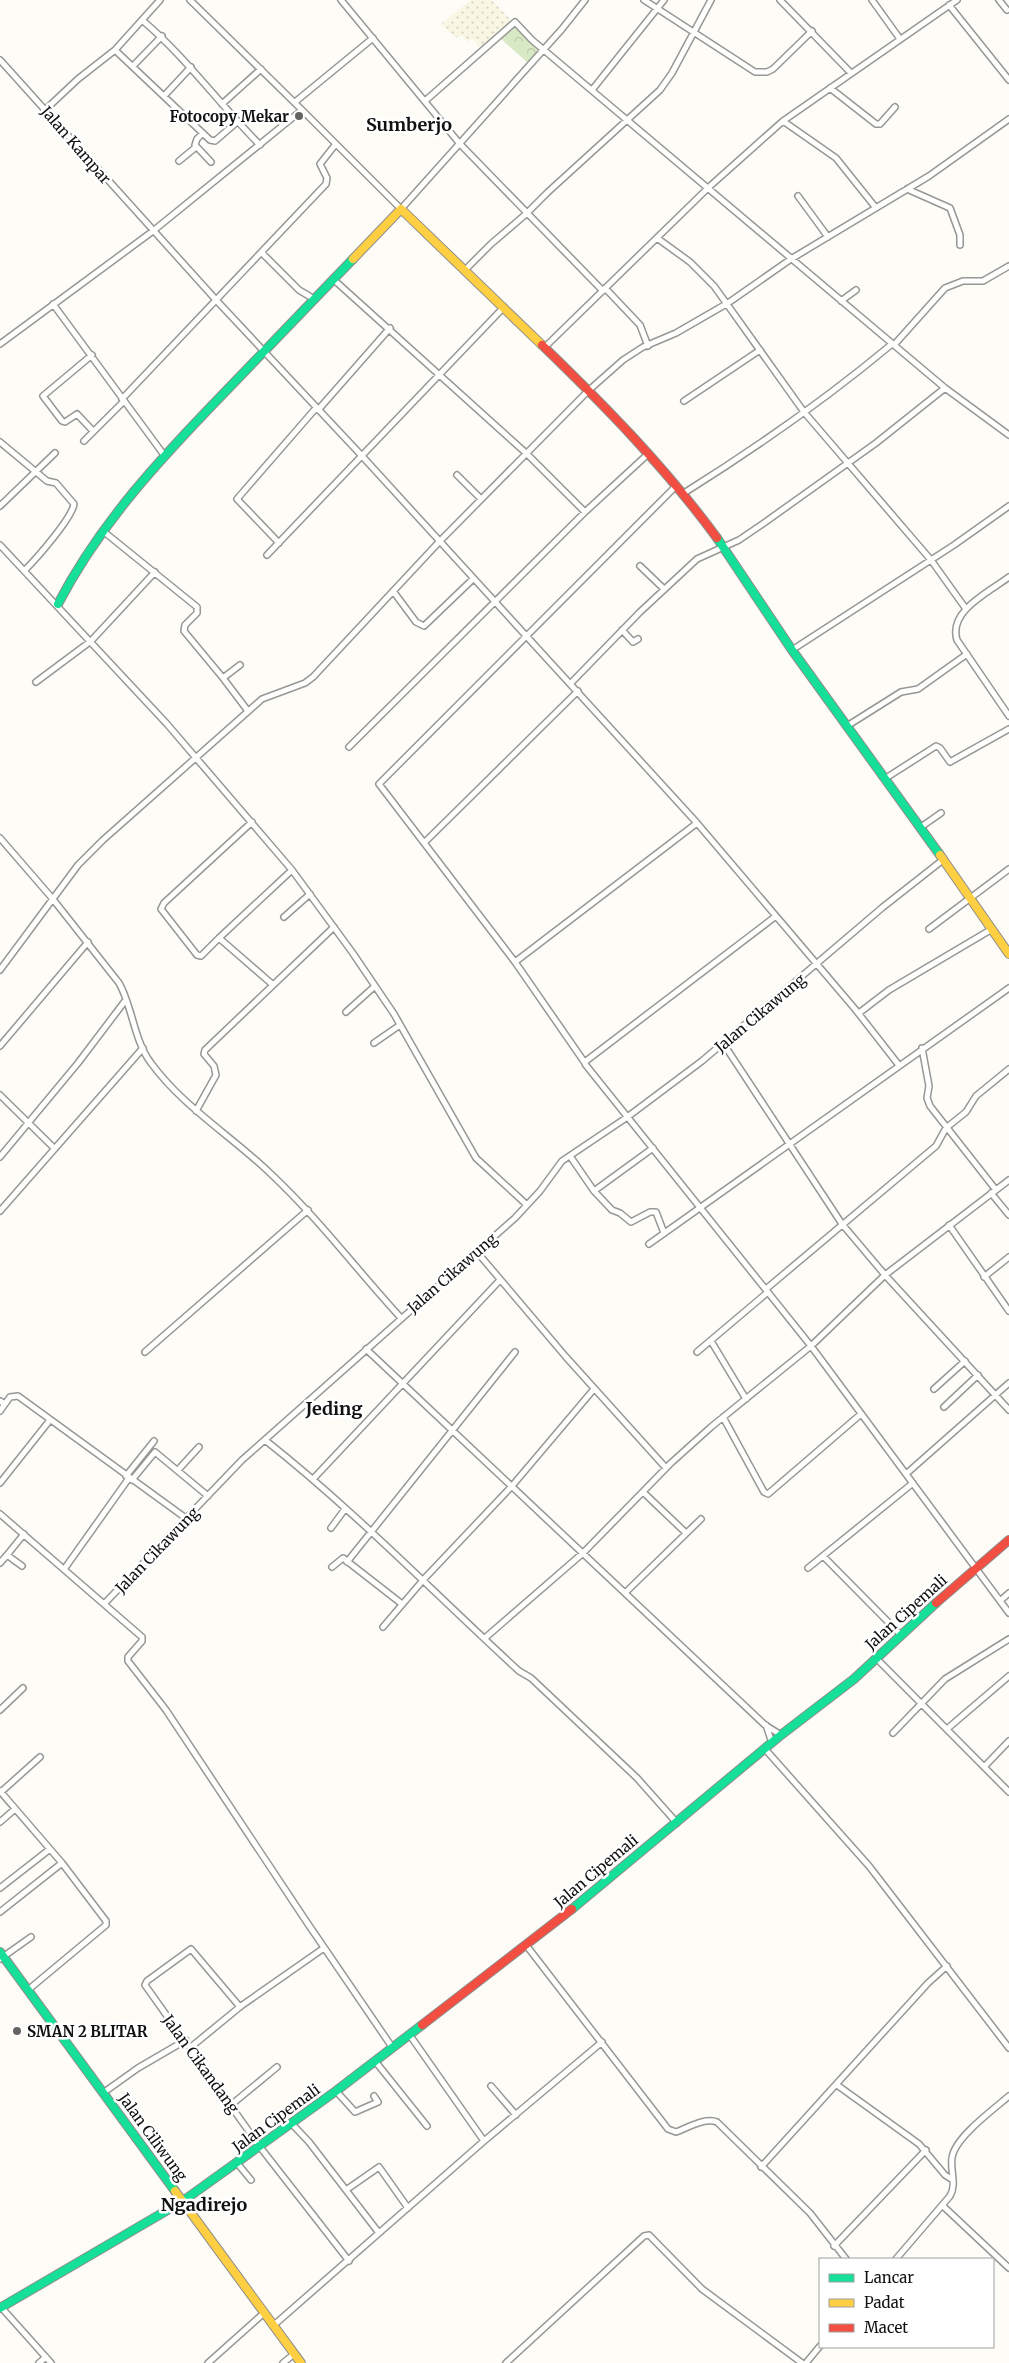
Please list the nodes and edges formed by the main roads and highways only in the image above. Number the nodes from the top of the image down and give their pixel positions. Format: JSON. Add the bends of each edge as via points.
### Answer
{"nodes":[{"id":1,"x":58,"y":604,"type":"road end"},
{"id":2,"x":1009,"y":954,"type":"edge"},
{"id":3,"x":1009,"y":1540,"type":"edge"},
{"id":4,"x":1,"y":1956,"type":"edge"},
{"id":5,"x":183,"y":2201,"type":"junction"},
{"id":6,"x":1,"y":2307,"type":"edge"},
{"id":7,"x":301,"y":2363,"type":"edge"}],
"edges":[{"from":1,"to":2,"type":"main road","via":[[83,558],[164,455],[401,209],[611,412],[684,493]]},
{"from":3,"to":5,"type":"main road","name":"Jalan Cipemali","via":[[854,1679],[526,1945],[292,2124]]},
{"from":4,"to":5,"type":"main road","name":"Jalan Ciliwung"},
{"from":5,"to":6,"type":"main road","name":"Jalan Cipemali"},
{"from":5,"to":7,"type":"main road","name":"Jalan Ciliwung"}]}
